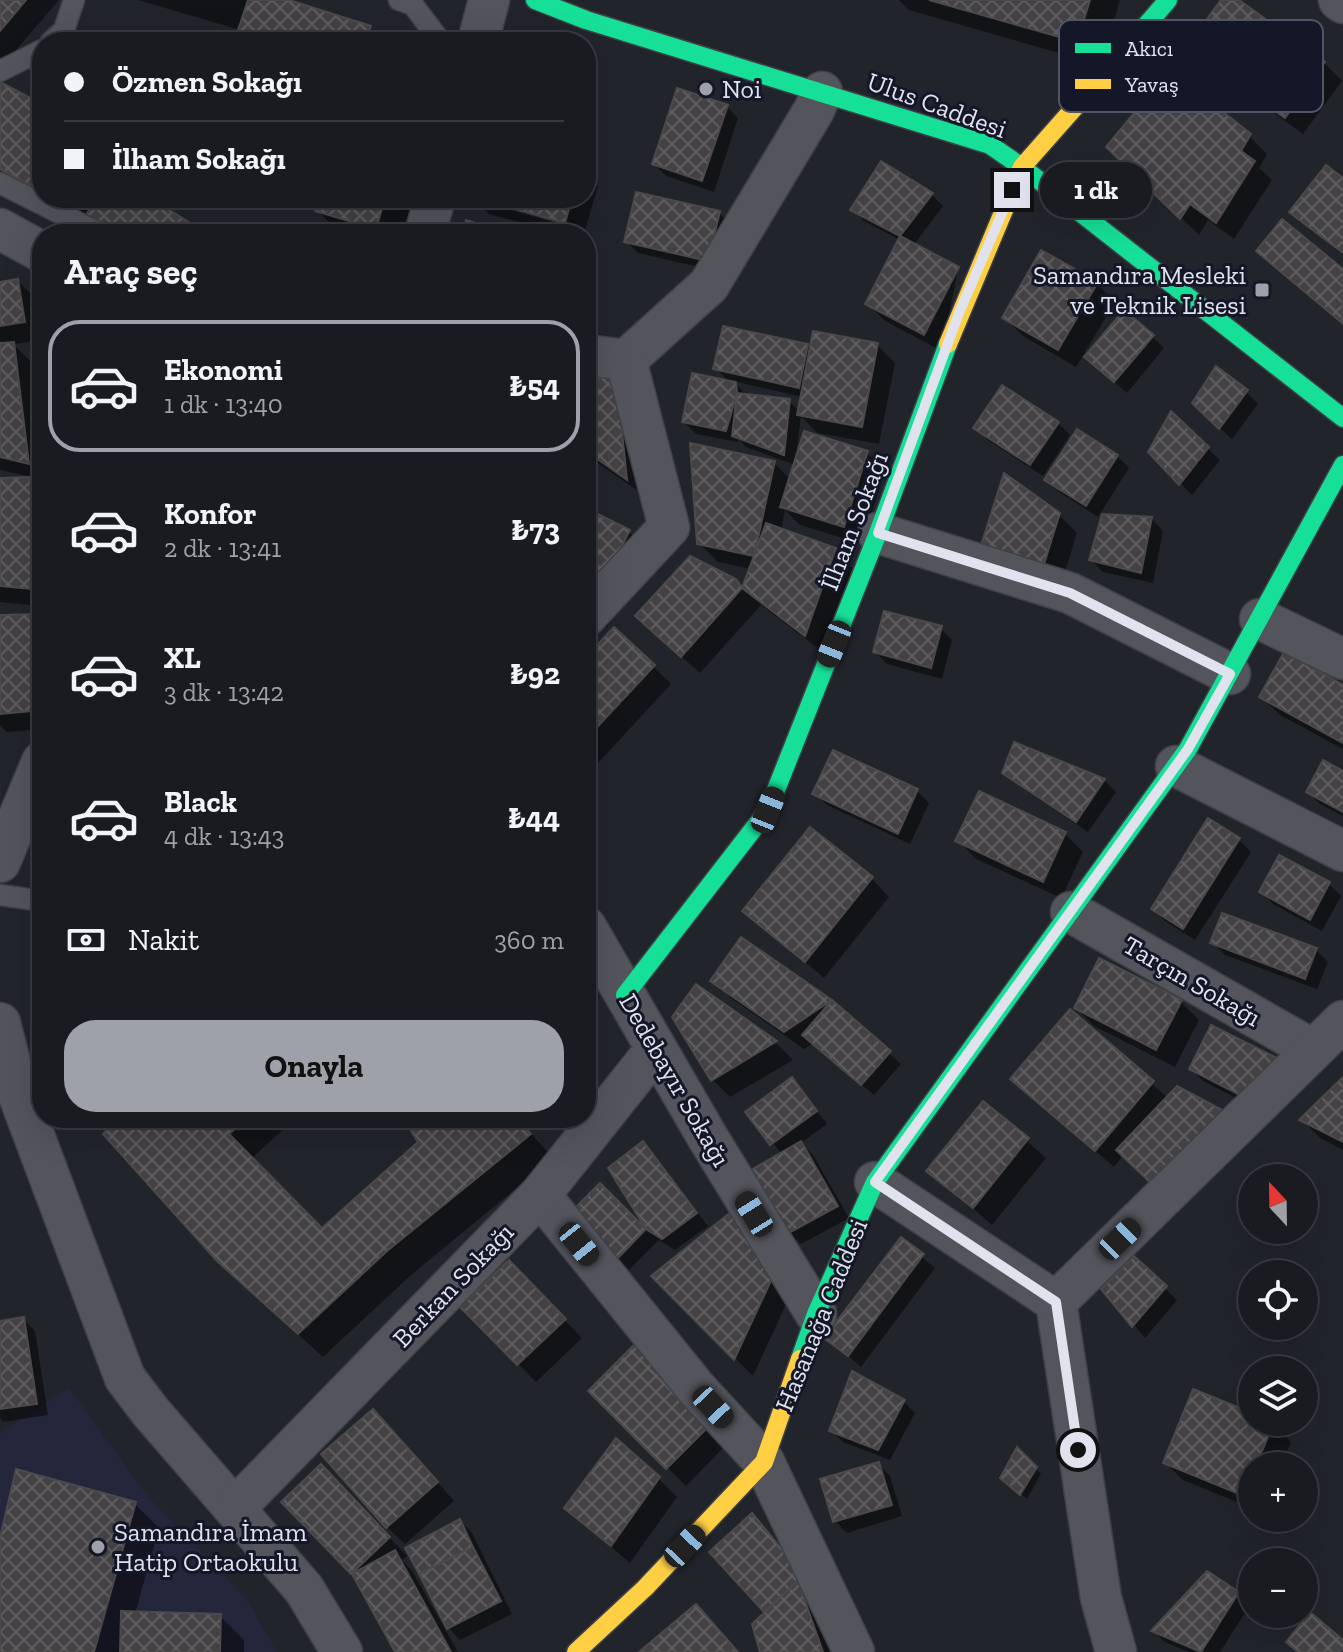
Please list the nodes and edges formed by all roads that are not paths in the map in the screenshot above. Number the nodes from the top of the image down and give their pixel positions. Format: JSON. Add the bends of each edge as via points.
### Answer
{"nodes":[{"id":1,"x":74,"y":0,"type":"edge"},
{"id":2,"x":399,"y":0,"type":"edge"},
{"id":3,"x":489,"y":0,"type":"edge"},
{"id":4,"x":1168,"y":0,"type":"edge"},
{"id":5,"x":552,"y":3,"type":"edge"},
{"id":6,"x":1151,"y":20,"type":"edge"},
{"id":7,"x":62,"y":32,"type":"edge"},
{"id":8,"x":433,"y":32,"type":"edge"},
{"id":9,"x":481,"y":32,"type":"edge"},
{"id":10,"x":32,"y":55,"type":"edge"},
{"id":11,"x":0,"y":71,"type":"edge"},
{"id":12,"x":822,"y":92,"type":"junction"},
{"id":13,"x":1070,"y":112,"type":"edge"},
{"id":14,"x":1022,"y":167,"type":"junction"},
{"id":15,"x":0,"y":183,"type":"edge"},
{"id":16,"x":32,"y":199,"type":"edge"},
{"id":17,"x":50,"y":208,"type":"edge"},
{"id":18,"x":81,"y":224,"type":"edge"},
{"id":19,"x":0,"y":229,"type":"edge"},
{"id":20,"x":32,"y":247,"type":"edge"},
{"id":21,"x":596,"y":356,"type":"edge"},
{"id":22,"x":626,"y":360,"type":"junction"},
{"id":23,"x":1343,"y":418,"type":"edge"},
{"id":24,"x":1343,"y":465,"type":"edge"},
{"id":25,"x":878,"y":533,"type":"junction"},
{"id":26,"x":596,"y":605,"type":"edge"},
{"id":27,"x":1260,"y":619,"type":"junction"},
{"id":28,"x":1343,"y":659,"type":"edge"},
{"id":29,"x":1230,"y":674,"type":"junction"},
{"id":30,"x":1176,"y":766,"type":"junction"},
{"id":31,"x":32,"y":786,"type":"edge"},
{"id":32,"x":1343,"y":851,"type":"edge"},
{"id":33,"x":0,"y":862,"type":"edge"},
{"id":34,"x":0,"y":895,"type":"edge"},
{"id":35,"x":32,"y":900,"type":"edge"},
{"id":36,"x":1071,"y":912,"type":"junction"},
{"id":37,"x":596,"y":944,"type":"edge"},
{"id":38,"x":625,"y":995,"type":"junction"},
{"id":39,"x":1343,"y":1021,"type":"edge"},
{"id":40,"x":0,"y":1023,"type":"edge"},
{"id":41,"x":656,"y":1049,"type":"junction"},
{"id":42,"x":1313,"y":1050,"type":"junction"},
{"id":43,"x":596,"y":1125,"type":"edge"},
{"id":44,"x":593,"y":1128,"type":"edge"},
{"id":45,"x":875,"y":1182,"type":"junction"},
{"id":46,"x":540,"y":1195,"type":"junction"},
{"id":47,"x":1056,"y":1302,"type":"junction"},
{"id":48,"x":816,"y":1314,"type":"junction"},
{"id":49,"x":764,"y":1462,"type":"junction"},
{"id":50,"x":235,"y":1508,"type":"junction"},
{"id":51,"x":342,"y":1652,"type":"edge"},
{"id":52,"x":576,"y":1652,"type":"edge"},
{"id":53,"x":854,"y":1652,"type":"edge"},
{"id":54,"x":1116,"y":1652,"type":"edge"}],
"edges":[{"from":1,"to":7,"type":"lane"},
{"from":2,"to":8,"type":"lane","via":[[413,5]]},
{"from":3,"to":9,"type":"street"},
{"from":4,"to":6,"type":"street","name":"İlham Sokağı"},
{"from":5,"to":12,"type":"street","name":"Ulus Caddesi"},
{"from":10,"to":11,"type":"lane"},
{"from":12,"to":14,"type":"street","name":"Ulus Caddesi","via":[[990,145]]},
{"from":12,"to":22,"type":"street","via":[[709,285]]},
{"from":13,"to":14,"type":"street","name":"İlham Sokağı"},
{"from":14,"to":23,"type":"street","name":"Ulus Caddesi"},
{"from":14,"to":25,"type":"street","name":"İlham Sokağı","via":[[959,313]]},
{"from":15,"to":16,"type":"lane"},
{"from":17,"to":18,"type":"lane"},
{"from":19,"to":20,"type":"street"},
{"from":21,"to":22,"type":"street"},
{"from":22,"to":26,"type":"street","via":[[669,527]]},
{"from":24,"to":27,"type":"street","name":"Hasanağa Caddesi"},
{"from":25,"to":29,"type":"street","via":[[1070,593]]},
{"from":25,"to":38,"type":"street","name":"İlham Sokağı","via":[[768,810]]},
{"from":27,"to":28,"type":"street"},
{"from":27,"to":29,"type":"street","name":"Hasanağa Caddesi"},
{"from":29,"to":30,"type":"street","name":"Hasanağa Caddesi"},
{"from":30,"to":32,"type":"street"},
{"from":30,"to":36,"type":"street","name":"Hasanağa Caddesi"},
{"from":31,"to":33,"type":"street"},
{"from":34,"to":35,"type":"lane"},
{"from":36,"to":42,"type":"street","name":"Tarçın Sokağı"},
{"from":36,"to":45,"type":"street","name":"Hasanağa Caddesi"},
{"from":37,"to":38,"type":"street","name":"Dedebayır Sokağı"},
{"from":38,"to":41,"type":"street","name":"Dedebayır Sokağı"},
{"from":39,"to":42,"type":"street"},
{"from":40,"to":50,"type":"street","via":[[18,1093],[125,1378]]},
{"from":41,"to":43,"type":"street","name":"Berkan Sokağı"},
{"from":41,"to":48,"type":"street","name":"Dedebayır Sokağı"},
{"from":42,"to":47,"type":"street"},
{"from":44,"to":46,"type":"street","name":"Berkan Sokağı"},
{"from":45,"to":47,"type":"street"},
{"from":45,"to":48,"type":"street","name":"Hasanağa Caddesi"},
{"from":46,"to":49,"type":"street","via":[[696,1388]]},
{"from":46,"to":50,"type":"street","name":"Berkan Sokağı"},
{"from":47,"to":54,"type":"street","via":[[1101,1598]]},
{"from":48,"to":49,"type":"street","name":"Hasanağa Caddesi"},
{"from":49,"to":52,"type":"street","name":"Hasanağa Caddesi","via":[[645,1588]]},
{"from":49,"to":53,"type":"street"},
{"from":50,"to":51,"type":"street","via":[[304,1589]]}]}
